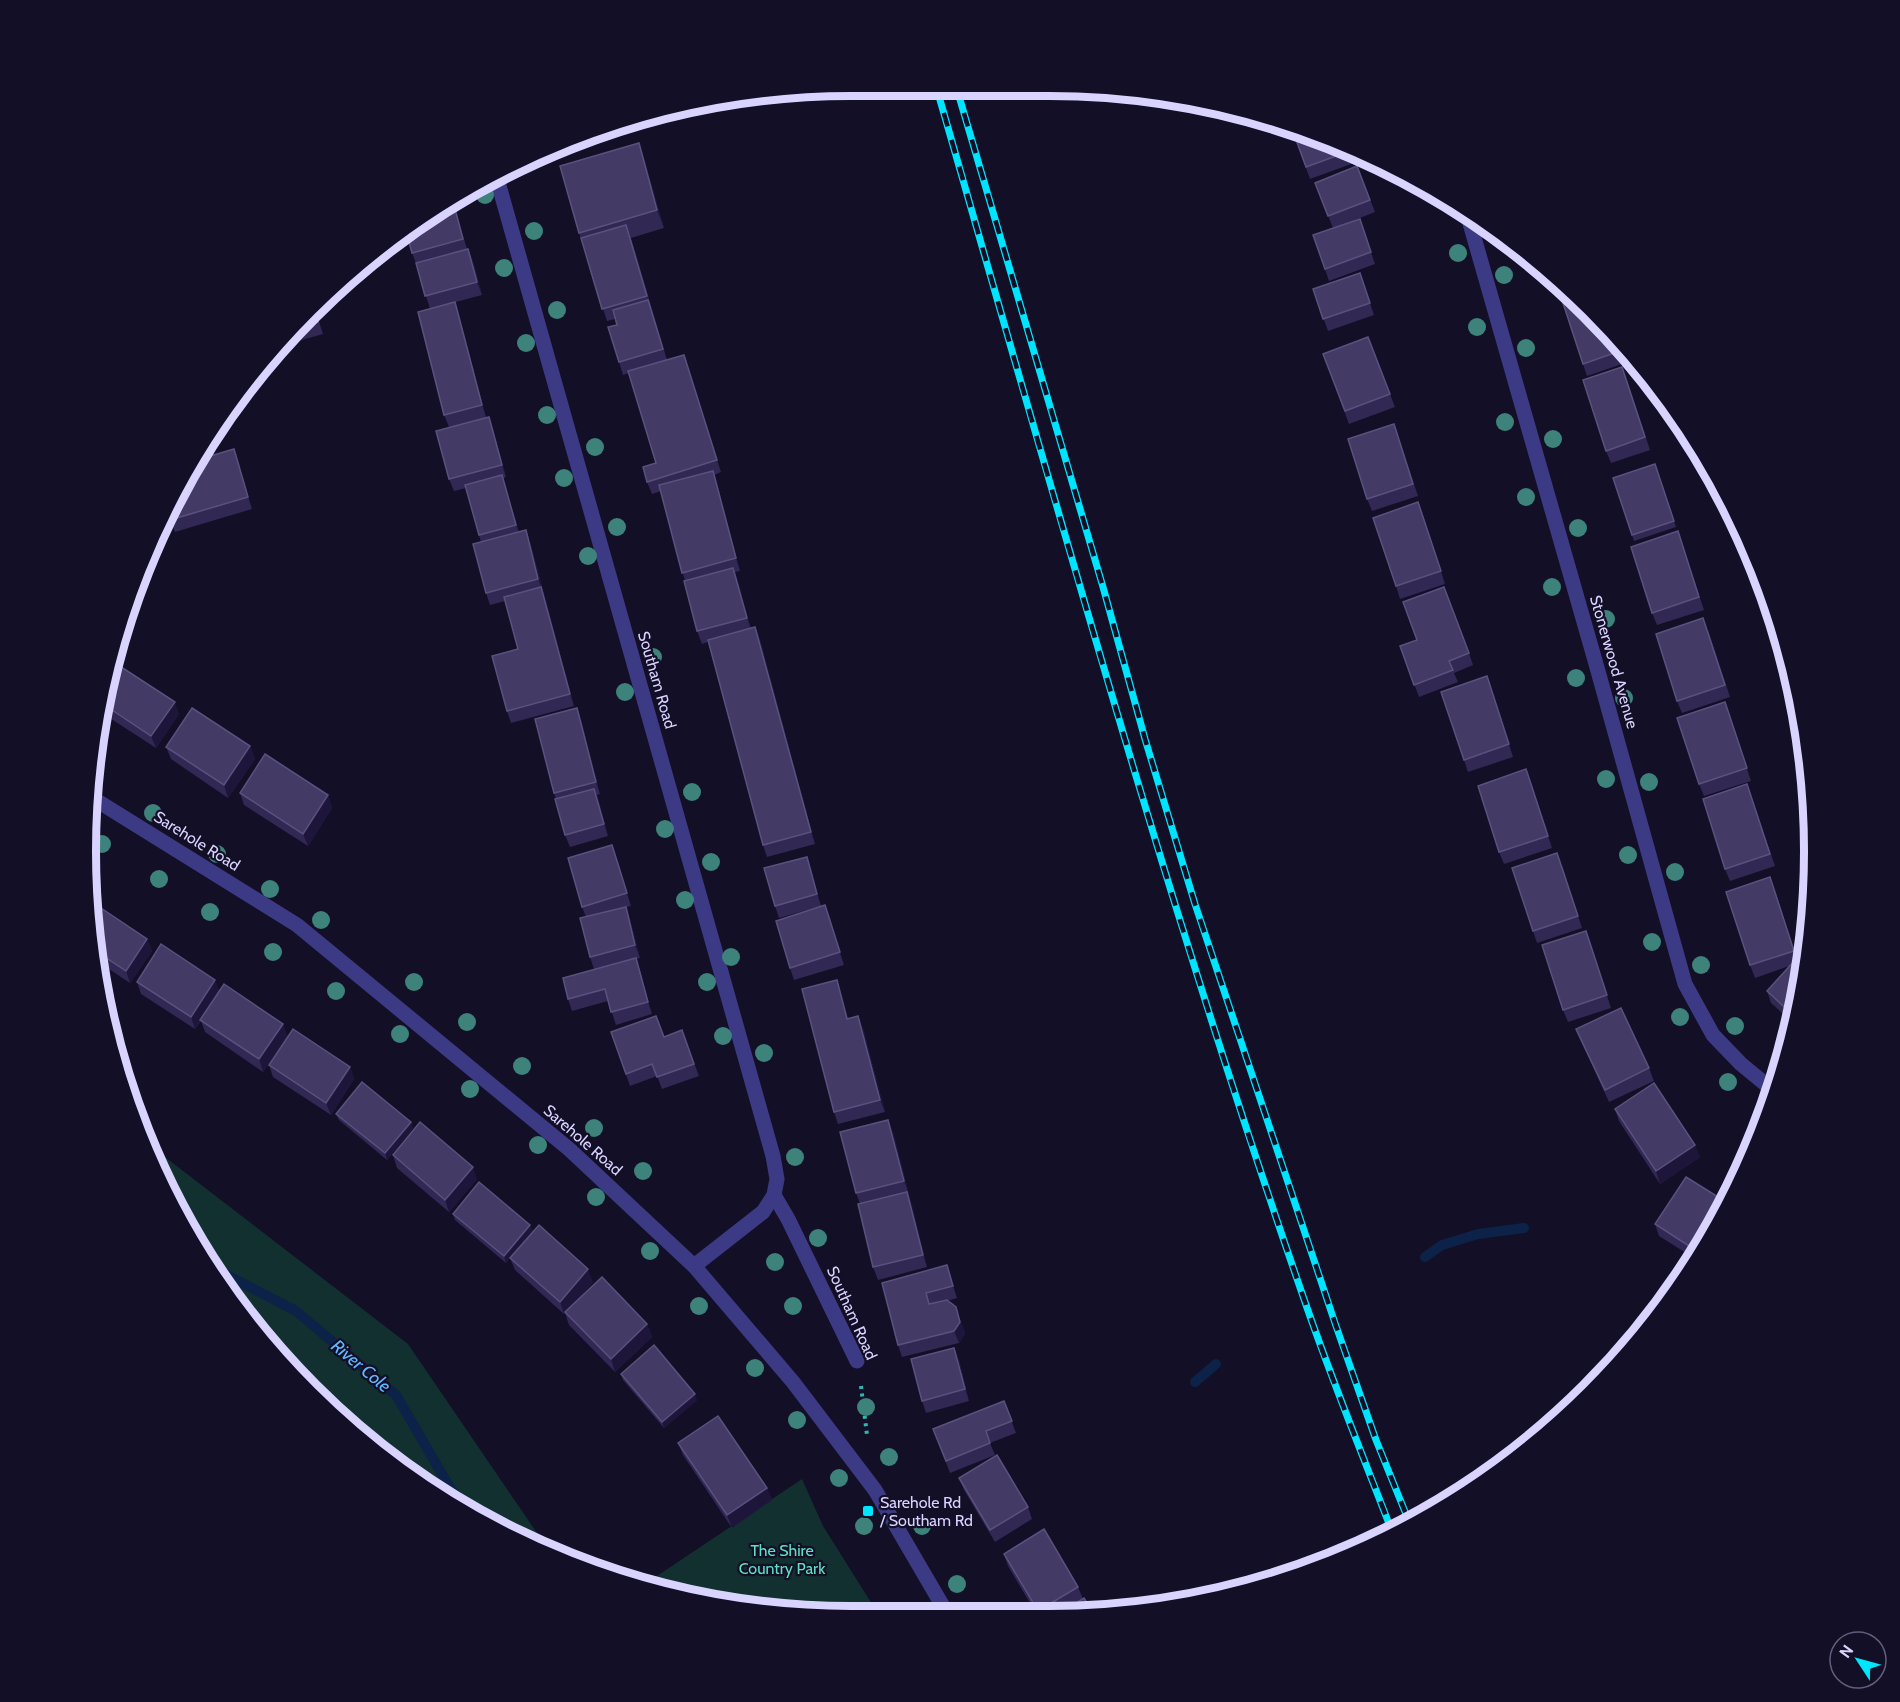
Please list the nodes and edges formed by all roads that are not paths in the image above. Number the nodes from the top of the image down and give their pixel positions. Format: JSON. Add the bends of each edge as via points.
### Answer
{"nodes":[{"id":1,"x":498,"y":184,"type":"edge"},
{"id":2,"x":1470,"y":225,"type":"edge"},
{"id":3,"x":98,"y":800,"type":"edge"},
{"id":4,"x":1767,"y":1085,"type":"edge"},
{"id":5,"x":774,"y":1195,"type":"junction"},
{"id":6,"x":694,"y":1266,"type":"junction"},
{"id":7,"x":857,"y":1361,"type":"road end"},
{"id":8,"x":943,"y":1606,"type":"edge"}],
"edges":[{"from":1,"to":5,"type":"street","name":"Southam Road","via":[[773,1156],[777,1179]]},
{"from":2,"to":4,"type":"street","name":"Stonerwood Avenue","via":[[1685,984],[1713,1035]]},
{"from":3,"to":6,"type":"street","name":"Sarehole Road","via":[[297,925],[569,1149]]},
{"from":5,"to":6,"type":"street","via":[[763,1212]]},
{"from":5,"to":7,"type":"street","name":"Southam Road"},
{"from":6,"to":8,"type":"street","name":"Sarehole Road","via":[[793,1382],[875,1490]]}]}
